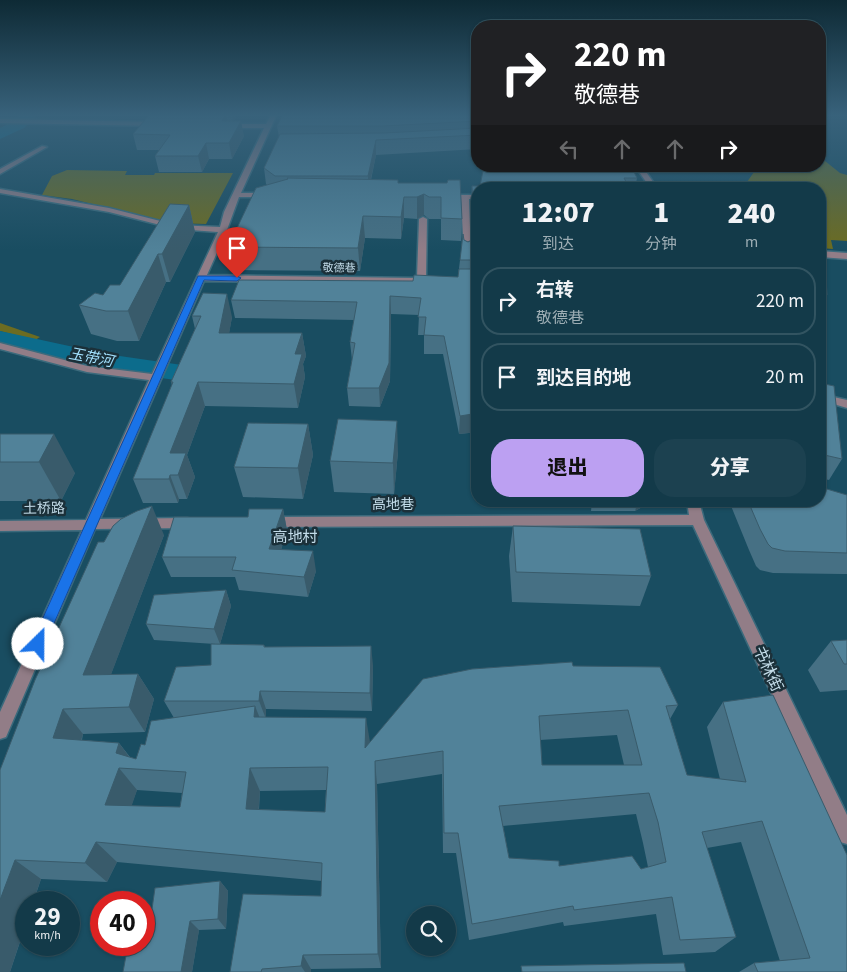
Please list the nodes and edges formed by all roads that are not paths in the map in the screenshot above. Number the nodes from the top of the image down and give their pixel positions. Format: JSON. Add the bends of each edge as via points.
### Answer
{"nodes":[{"id":1,"x":22,"y":159,"type":"edge"},
{"id":2,"x":252,"y":159,"type":"edge"},
{"id":3,"x":0,"y":172,"type":"edge"},
{"id":4,"x":0,"y":191,"type":"edge"},
{"id":5,"x":236,"y":195,"type":"junction"},
{"id":6,"x":275,"y":195,"type":"edge"},
{"id":7,"x":440,"y":197,"type":"edge"},
{"id":8,"x":465,"y":197,"type":"junction"},
{"id":9,"x":471,"y":197,"type":"edge"},
{"id":10,"x":423,"y":219,"type":"dead end"},
{"id":11,"x":224,"y":230,"type":"junction"},
{"id":12,"x":826,"y":254,"type":"edge"},
{"id":13,"x":468,"y":255,"type":"edge"},
{"id":14,"x":847,"y":256,"type":"edge"},
{"id":15,"x":201,"y":278,"type":"junction"},
{"id":16,"x":421,"y":281,"type":"junction"},
{"id":17,"x":440,"y":281,"type":"edge"},
{"id":18,"x":0,"y":346,"type":"edge"},
{"id":19,"x":155,"y":377,"type":"junction"},
{"id":20,"x":826,"y":399,"type":"edge"},
{"id":21,"x":847,"y":404,"type":"edge"},
{"id":22,"x":694,"y":507,"type":"edge"},
{"id":23,"x":697,"y":520,"type":"junction"},
{"id":24,"x":258,"y":522,"type":"edge"},
{"id":25,"x":199,"y":523,"type":"edge"},
{"id":26,"x":90,"y":524,"type":"junction"},
{"id":27,"x":0,"y":526,"type":"edge"},
{"id":28,"x":0,"y":731,"type":"edge"},
{"id":29,"x":847,"y":836,"type":"edge"}],
"edges":[{"from":1,"to":3,"type":"street"},
{"from":2,"to":5,"type":"street"},
{"from":4,"to":11,"type":"street","via":[[109,210],[176,227]]},
{"from":5,"to":6,"type":"street"},
{"from":5,"to":11,"type":"street"},
{"from":7,"to":8,"type":"street"},
{"from":8,"to":9,"type":"street"},
{"from":8,"to":13,"type":"street"},
{"from":10,"to":16,"type":"street"},
{"from":11,"to":15,"type":"street"},
{"from":12,"to":14,"type":"street"},
{"from":15,"to":16,"type":"street","name":"敬德巷"},
{"from":15,"to":19,"type":"street"},
{"from":16,"to":17,"type":"street","name":"敬德巷"},
{"from":18,"to":19,"type":"street","via":[[87,369]]},
{"from":19,"to":26,"type":"street"},
{"from":20,"to":21,"type":"street"},
{"from":22,"to":23,"type":"street","name":"书林街"},
{"from":23,"to":24,"type":"street","name":"高地巷"},
{"from":23,"to":29,"type":"street","name":"书林街"},
{"from":25,"to":26,"type":"street"},
{"from":26,"to":27,"type":"street","name":"土桥路"},
{"from":26,"to":28,"type":"street"}]}
